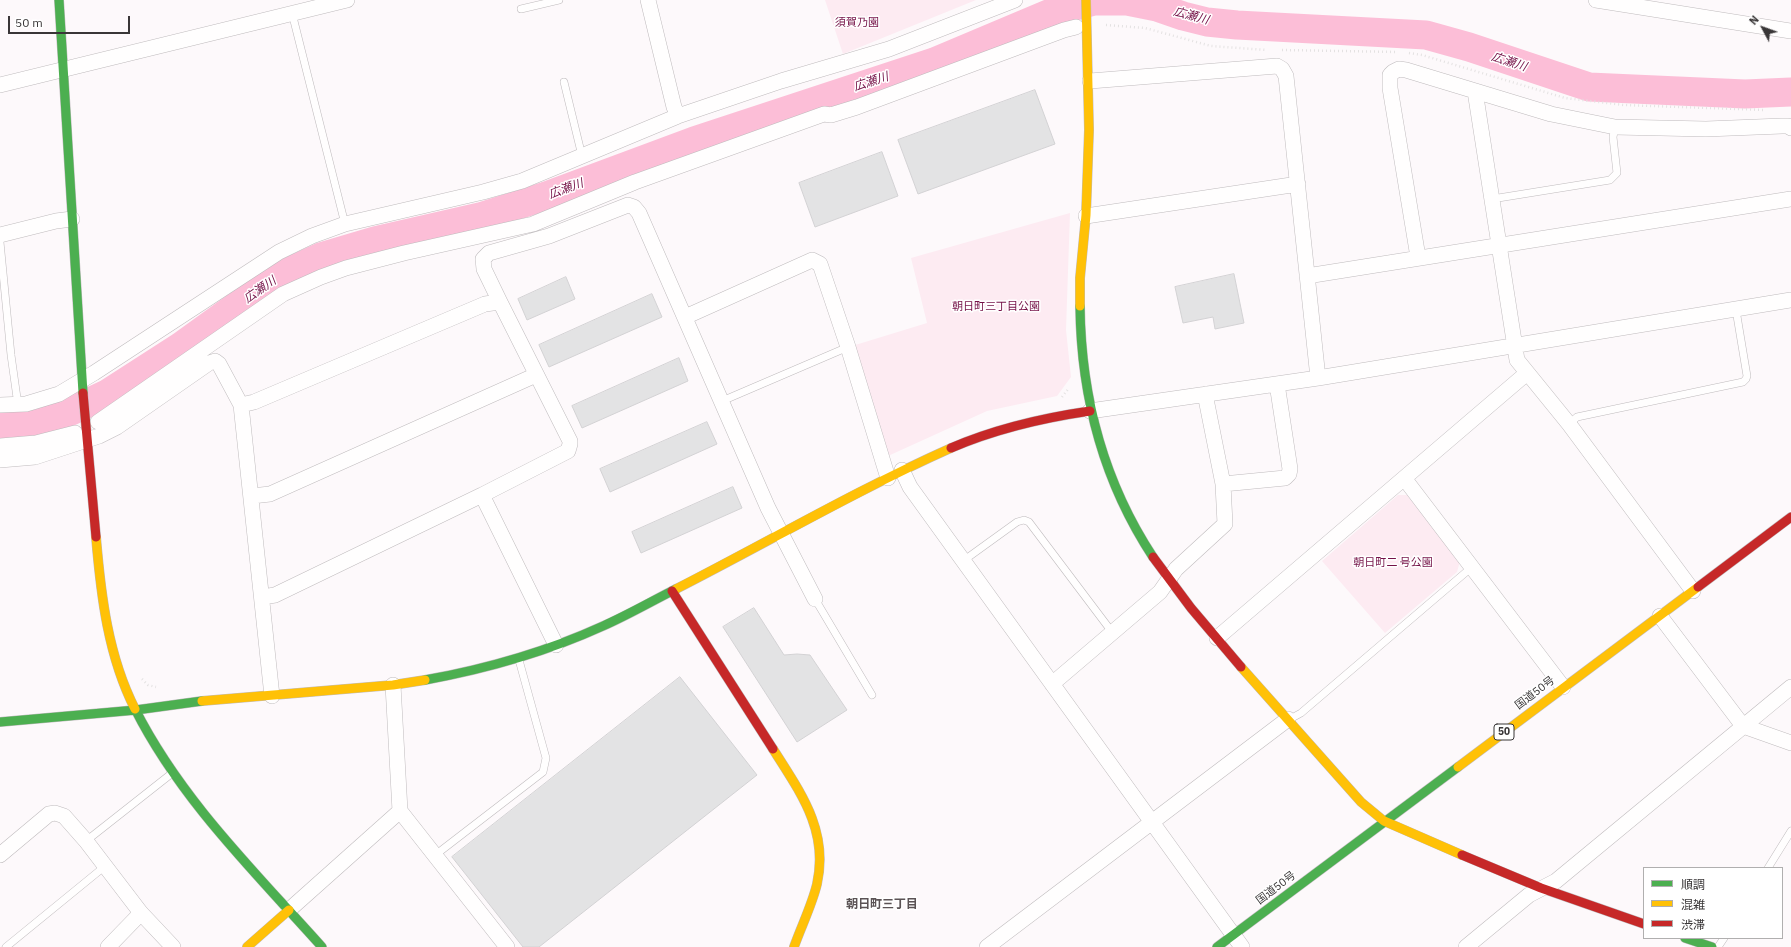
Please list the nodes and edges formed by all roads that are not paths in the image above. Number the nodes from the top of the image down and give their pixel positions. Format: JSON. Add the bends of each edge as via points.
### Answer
{"nodes":[{"id":1,"x":59,"y":0,"type":"edge"},
{"id":2,"x":347,"y":0,"type":"edge"},
{"id":3,"x":557,"y":0,"type":"edge"},
{"id":4,"x":648,"y":0,"type":"edge"},
{"id":5,"x":1015,"y":0,"type":"edge"},
{"id":6,"x":1086,"y":0,"type":"edge"},
{"id":7,"x":1596,"y":0,"type":"edge"},
{"id":8,"x":521,"y":9,"type":"dead end"},
{"id":9,"x":292,"y":13,"type":"junction"},
{"id":10,"x":1076,"y":28,"type":"dead end"},
{"id":11,"x":1791,"y":31,"type":"edge"},
{"id":12,"x":66,"y":68,"type":"junction"},
{"id":13,"x":564,"y":82,"type":"dead end"},
{"id":14,"x":1090,"y":82,"type":"junction"},
{"id":15,"x":0,"y":85,"type":"edge"},
{"id":16,"x":1475,"y":91,"type":"junction"},
{"id":17,"x":678,"y":116,"type":"junction"},
{"id":18,"x":1615,"y":127,"type":"junction"},
{"id":19,"x":1791,"y":128,"type":"edge"},
{"id":20,"x":582,"y":156,"type":"junction"},
{"id":21,"x":1298,"y":184,"type":"junction"},
{"id":22,"x":1492,"y":199,"type":"junction"},
{"id":23,"x":1791,"y":199,"type":"edge"},
{"id":24,"x":1086,"y":216,"type":"junction"},
{"id":25,"x":72,"y":219,"type":"junction"},
{"id":26,"x":345,"y":224,"type":"junction"},
{"id":27,"x":0,"y":235,"type":"edge"},
{"id":28,"x":0,"y":242,"type":"edge"},
{"id":29,"x":1499,"y":246,"type":"junction"},
{"id":30,"x":1418,"y":257,"type":"junction"},
{"id":31,"x":1307,"y":276,"type":"junction"},
{"id":32,"x":1791,"y":300,"type":"edge"},
{"id":33,"x":500,"y":302,"type":"junction"},
{"id":34,"x":1736,"y":310,"type":"junction"},
{"id":35,"x":685,"y":317,"type":"junction"},
{"id":36,"x":848,"y":346,"type":"junction"},
{"id":37,"x":1515,"y":346,"type":"junction"},
{"id":38,"x":1526,"y":373,"type":"junction"},
{"id":39,"x":536,"y":375,"type":"junction"},
{"id":40,"x":1318,"y":378,"type":"junction"},
{"id":41,"x":1277,"y":384,"type":"junction"},
{"id":42,"x":82,"y":386,"type":"junction"},
{"id":43,"x":1205,"y":394,"type":"junction"},
{"id":44,"x":722,"y":401,"type":"junction"},
{"id":45,"x":0,"y":405,"type":"edge"},
{"id":46,"x":18,"y":405,"type":"junction"},
{"id":47,"x":241,"y":405,"type":"junction"},
{"id":48,"x":1090,"y":411,"type":"junction"},
{"id":49,"x":92,"y":421,"type":"junction"},
{"id":50,"x":1569,"y":424,"type":"junction"},
{"id":51,"x":75,"y":433,"type":"dead end"},
{"id":52,"x":88,"y":442,"type":"junction"},
{"id":53,"x":0,"y":446,"type":"edge"},
{"id":54,"x":0,"y":460,"type":"edge"},
{"id":55,"x":902,"y":470,"type":"junction"},
{"id":56,"x":888,"y":478,"type":"junction"},
{"id":57,"x":1404,"y":478,"type":"junction"},
{"id":58,"x":1223,"y":484,"type":"junction"},
{"id":59,"x":482,"y":495,"type":"junction"},
{"id":60,"x":252,"y":496,"type":"junction"},
{"id":61,"x":1791,"y":517,"type":"edge"},
{"id":62,"x":782,"y":534,"type":"junction"},
{"id":63,"x":963,"y":561,"type":"junction"},
{"id":64,"x":1472,"y":567,"type":"junction"},
{"id":65,"x":1169,"y":578,"type":"junction"},
{"id":66,"x":672,"y":591,"type":"junction"},
{"id":67,"x":1693,"y":591,"type":"junction"},
{"id":68,"x":263,"y":597,"type":"junction"},
{"id":69,"x":815,"y":599,"type":"joint"},
{"id":70,"x":1660,"y":616,"type":"junction"},
{"id":71,"x":1112,"y":632,"type":"junction"},
{"id":72,"x":1217,"y":638,"type":"junction"},
{"id":73,"x":556,"y":645,"type":"junction"},
{"id":74,"x":519,"y":658,"type":"junction"},
{"id":75,"x":1052,"y":684,"type":"junction"},
{"id":76,"x":394,"y":686,"type":"junction"},
{"id":77,"x":1791,"y":687,"type":"edge"},
{"id":78,"x":1563,"y":688,"type":"junction"},
{"id":79,"x":872,"y":695,"type":"dead end"},
{"id":80,"x":272,"y":696,"type":"junction"},
{"id":81,"x":136,"y":710,"type":"junction"},
{"id":82,"x":1288,"y":719,"type":"junction"},
{"id":83,"x":0,"y":722,"type":"edge"},
{"id":84,"x":1743,"y":726,"type":"junction"},
{"id":85,"x":1791,"y":743,"type":"edge"},
{"id":86,"x":173,"y":772,"type":"junction"},
{"id":87,"x":400,"y":811,"type":"junction"},
{"id":88,"x":1384,"y":821,"type":"junction"},
{"id":89,"x":1152,"y":822,"type":"junction"},
{"id":90,"x":1791,"y":831,"type":"edge"},
{"id":91,"x":86,"y":841,"type":"junction"},
{"id":92,"x":0,"y":855,"type":"edge"},
{"id":93,"x":434,"y":856,"type":"junction"},
{"id":94,"x":104,"y":867,"type":"junction"},
{"id":95,"x":1769,"y":867,"type":"edge"},
{"id":96,"x":1541,"y":888,"type":"junction"},
{"id":97,"x":289,"y":910,"type":"junction"},
{"id":98,"x":141,"y":913,"type":"junction"},
{"id":99,"x":1643,"y":924,"type":"edge"},
{"id":100,"x":1233,"y":935,"type":"junction"},
{"id":101,"x":1688,"y":942,"type":"edge"},
{"id":102,"x":1474,"y":943,"type":"edge"},
{"id":103,"x":994,"y":945,"type":"edge"},
{"id":104,"x":6,"y":947,"type":"edge"},
{"id":105,"x":108,"y":947,"type":"edge"},
{"id":106,"x":173,"y":947,"type":"edge"},
{"id":107,"x":247,"y":947,"type":"edge"},
{"id":108,"x":322,"y":947,"type":"edge"},
{"id":109,"x":507,"y":947,"type":"edge"},
{"id":110,"x":794,"y":947,"type":"edge"},
{"id":111,"x":1217,"y":947,"type":"edge"},
{"id":112,"x":1242,"y":947,"type":"edge"},
{"id":113,"x":1712,"y":947,"type":"edge"}],
"edges":[{"from":1,"to":12,"type":"main road"},
{"from":2,"to":9,"type":"street"},
{"from":3,"to":8,"type":"lane"},
{"from":4,"to":17,"type":"street"},
{"from":5,"to":17,"type":"street","via":[[889,49],[781,81]]},
{"from":6,"to":14,"type":"main road"},
{"from":7,"to":11,"type":"street"},
{"from":9,"to":12,"type":"street"},
{"from":9,"to":26,"type":"lane"},
{"from":10,"to":49,"type":"street","via":[[1064,30],[857,107],[824,114],[759,137],[618,188],[533,224],[404,253],[321,277],[283,294]]},
{"from":12,"to":15,"type":"street"},
{"from":12,"to":25,"type":"main road"},
{"from":13,"to":20,"type":"lane"},
{"from":14,"to":21,"type":"street","via":[[1277,66],[1286,76]]},
{"from":14,"to":24,"type":"main road"},
{"from":16,"to":18,"type":"street","via":[[1551,114]]},
{"from":16,"to":22,"type":"street"},
{"from":16,"to":30,"type":"street","via":[[1406,70],[1398,69],[1390,75]]},
{"from":17,"to":20,"type":"street"},
{"from":18,"to":19,"type":"street"},
{"from":18,"to":22,"type":"lane","via":[[1613,137],[1617,173],[1610,180]]},
{"from":20,"to":26,"type":"street","via":[[514,184]]},
{"from":21,"to":24,"type":"street"},
{"from":21,"to":31,"type":"street"},
{"from":22,"to":29,"type":"street"},
{"from":23,"to":29,"type":"street"},
{"from":24,"to":48,"type":"main road","via":[[1080,300],[1082,345]]},
{"from":25,"to":27,"type":"street"},
{"from":25,"to":42,"type":"main road"},
{"from":26,"to":42,"type":"street","via":[[279,252]]},
{"from":28,"to":46,"type":"lane"},
{"from":29,"to":30,"type":"street"},
{"from":29,"to":37,"type":"street"},
{"from":30,"to":31,"type":"street"},
{"from":31,"to":40,"type":"street"},
{"from":32,"to":34,"type":"street"},
{"from":33,"to":35,"type":"street","via":[[484,269],[484,256],[549,236],[628,205],[639,213]]},
{"from":33,"to":39,"type":"street"},
{"from":33,"to":47,"type":"street","via":[[485,304],[254,402]]},
{"from":34,"to":37,"type":"street"},
{"from":34,"to":50,"type":"lane","via":[[1747,376],[1742,382],[1577,417]]},
{"from":35,"to":36,"type":"street","via":[[812,260],[820,264]]},
{"from":35,"to":44,"type":"street"},
{"from":36,"to":44,"type":"lane"},
{"from":36,"to":56,"type":"street"},
{"from":37,"to":38,"type":"street","via":[[1517,360]]},
{"from":37,"to":40,"type":"street"},
{"from":38,"to":50,"type":"street"},
{"from":38,"to":57,"type":"street"},
{"from":39,"to":59,"type":"street","via":[[570,441],[570,448],[565,453]]},
{"from":39,"to":60,"type":"street","via":[[270,494]]},
{"from":40,"to":41,"type":"street"},
{"from":41,"to":43,"type":"street"},
{"from":41,"to":58,"type":"street","via":[[1289,474],[1285,478]]},
{"from":42,"to":46,"type":"street"},
{"from":42,"to":49,"type":"main road"},
{"from":43,"to":48,"type":"street"},
{"from":43,"to":58,"type":"street"},
{"from":44,"to":62,"type":"street","via":[[768,508]]},
{"from":45,"to":46,"type":"street"},
{"from":47,"to":52,"type":"street","via":[[219,364],[209,363],[116,427]]},
{"from":47,"to":60,"type":"street"},
{"from":48,"to":55,"type":"main road","via":[[1009,428],[956,446]]},
{"from":48,"to":65,"type":"main road","via":[[1099,444],[1118,493],[1140,536]]},
{"from":49,"to":52,"type":"main road"},
{"from":50,"to":67,"type":"street"},
{"from":51,"to":53,"type":"street","via":[[36,443]]},
{"from":52,"to":54,"type":"street","via":[[35,457]]},
{"from":52,"to":81,"type":"main road","via":[[100,576],[110,635],[118,667]]},
{"from":55,"to":56,"type":"main road"},
{"from":55,"to":63,"type":"street","via":[[910,487]]},
{"from":56,"to":62,"type":"main road"},
{"from":57,"to":64,"type":"street"},
{"from":57,"to":72,"type":"street"},
{"from":58,"to":65,"type":"street","via":[[1225,524]]},
{"from":59,"to":68,"type":"street","via":[[275,595]]},
{"from":59,"to":73,"type":"street"},
{"from":60,"to":68,"type":"street"},
{"from":61,"to":67,"type":"main road","name":"国道50号","number":"50"},
{"from":62,"to":66,"type":"main road"},
{"from":62,"to":69,"type":"street"},
{"from":63,"to":71,"type":"lane","via":[[1017,522],[1029,522]]},
{"from":63,"to":75,"type":"street"},
{"from":64,"to":78,"type":"street"},
{"from":64,"to":82,"type":"lane","via":[[1301,713]]},
{"from":65,"to":71,"type":"street","via":[[1160,592]]},
{"from":65,"to":72,"type":"main road"},
{"from":66,"to":73,"type":"main road","via":[[598,628]]},
{"from":66,"to":110,"type":"main road","via":[[801,794],[815,823],[820,856],[817,884]]},
{"from":67,"to":70,"type":"main road","name":"国道50号","number":"50"},
{"from":68,"to":80,"type":"street"},
{"from":69,"to":79,"type":"lane"},
{"from":70,"to":78,"type":"main road","name":"国道50号","number":"50"},
{"from":70,"to":84,"type":"street"},
{"from":71,"to":75,"type":"street"},
{"from":72,"to":82,"type":"main road"},
{"from":73,"to":74,"type":"main road"},
{"from":74,"to":76,"type":"main road","via":[[453,675]]},
{"from":74,"to":93,"type":"lane","via":[[546,758],[545,768]]},
{"from":75,"to":89,"type":"street"},
{"from":76,"to":80,"type":"main road"},
{"from":76,"to":87,"type":"street"},
{"from":77,"to":84,"type":"street"},
{"from":78,"to":88,"type":"main road","name":"国道50号","number":"50"},
{"from":80,"to":81,"type":"main road","via":[[182,703]]},
{"from":81,"to":83,"type":"main road"},
{"from":81,"to":86,"type":"main road","via":[[152,741]]},
{"from":82,"to":88,"type":"main road","via":[[1362,802]]},
{"from":82,"to":89,"type":"street"},
{"from":84,"to":85,"type":"street"},
{"from":84,"to":96,"type":"street","via":[[1556,881]]},
{"from":86,"to":91,"type":"lane"},
{"from":86,"to":97,"type":"main road","via":[[202,814]]},
{"from":87,"to":93,"type":"street"},
{"from":87,"to":97,"type":"street"},
{"from":88,"to":96,"type":"main road"},
{"from":88,"to":100,"type":"main road","name":"国道50号","number":"50"},
{"from":89,"to":100,"type":"street"},
{"from":89,"to":103,"type":"street"},
{"from":90,"to":95,"type":"lane"},
{"from":91,"to":92,"type":"street","via":[[64,816],[52,813]]},
{"from":91,"to":94,"type":"street"},
{"from":93,"to":109,"type":"street"},
{"from":94,"to":98,"type":"street"},
{"from":94,"to":104,"type":"lane"},
{"from":96,"to":99,"type":"main road"},
{"from":96,"to":102,"type":"street","via":[[1529,895]]},
{"from":97,"to":107,"type":"main road"},
{"from":97,"to":108,"type":"main road"},
{"from":98,"to":105,"type":"street"},
{"from":98,"to":106,"type":"street"},
{"from":100,"to":111,"type":"main road","name":"国道50号","number":"50"},
{"from":100,"to":112,"type":"street"},
{"from":101,"to":113,"type":"main road"}]}
